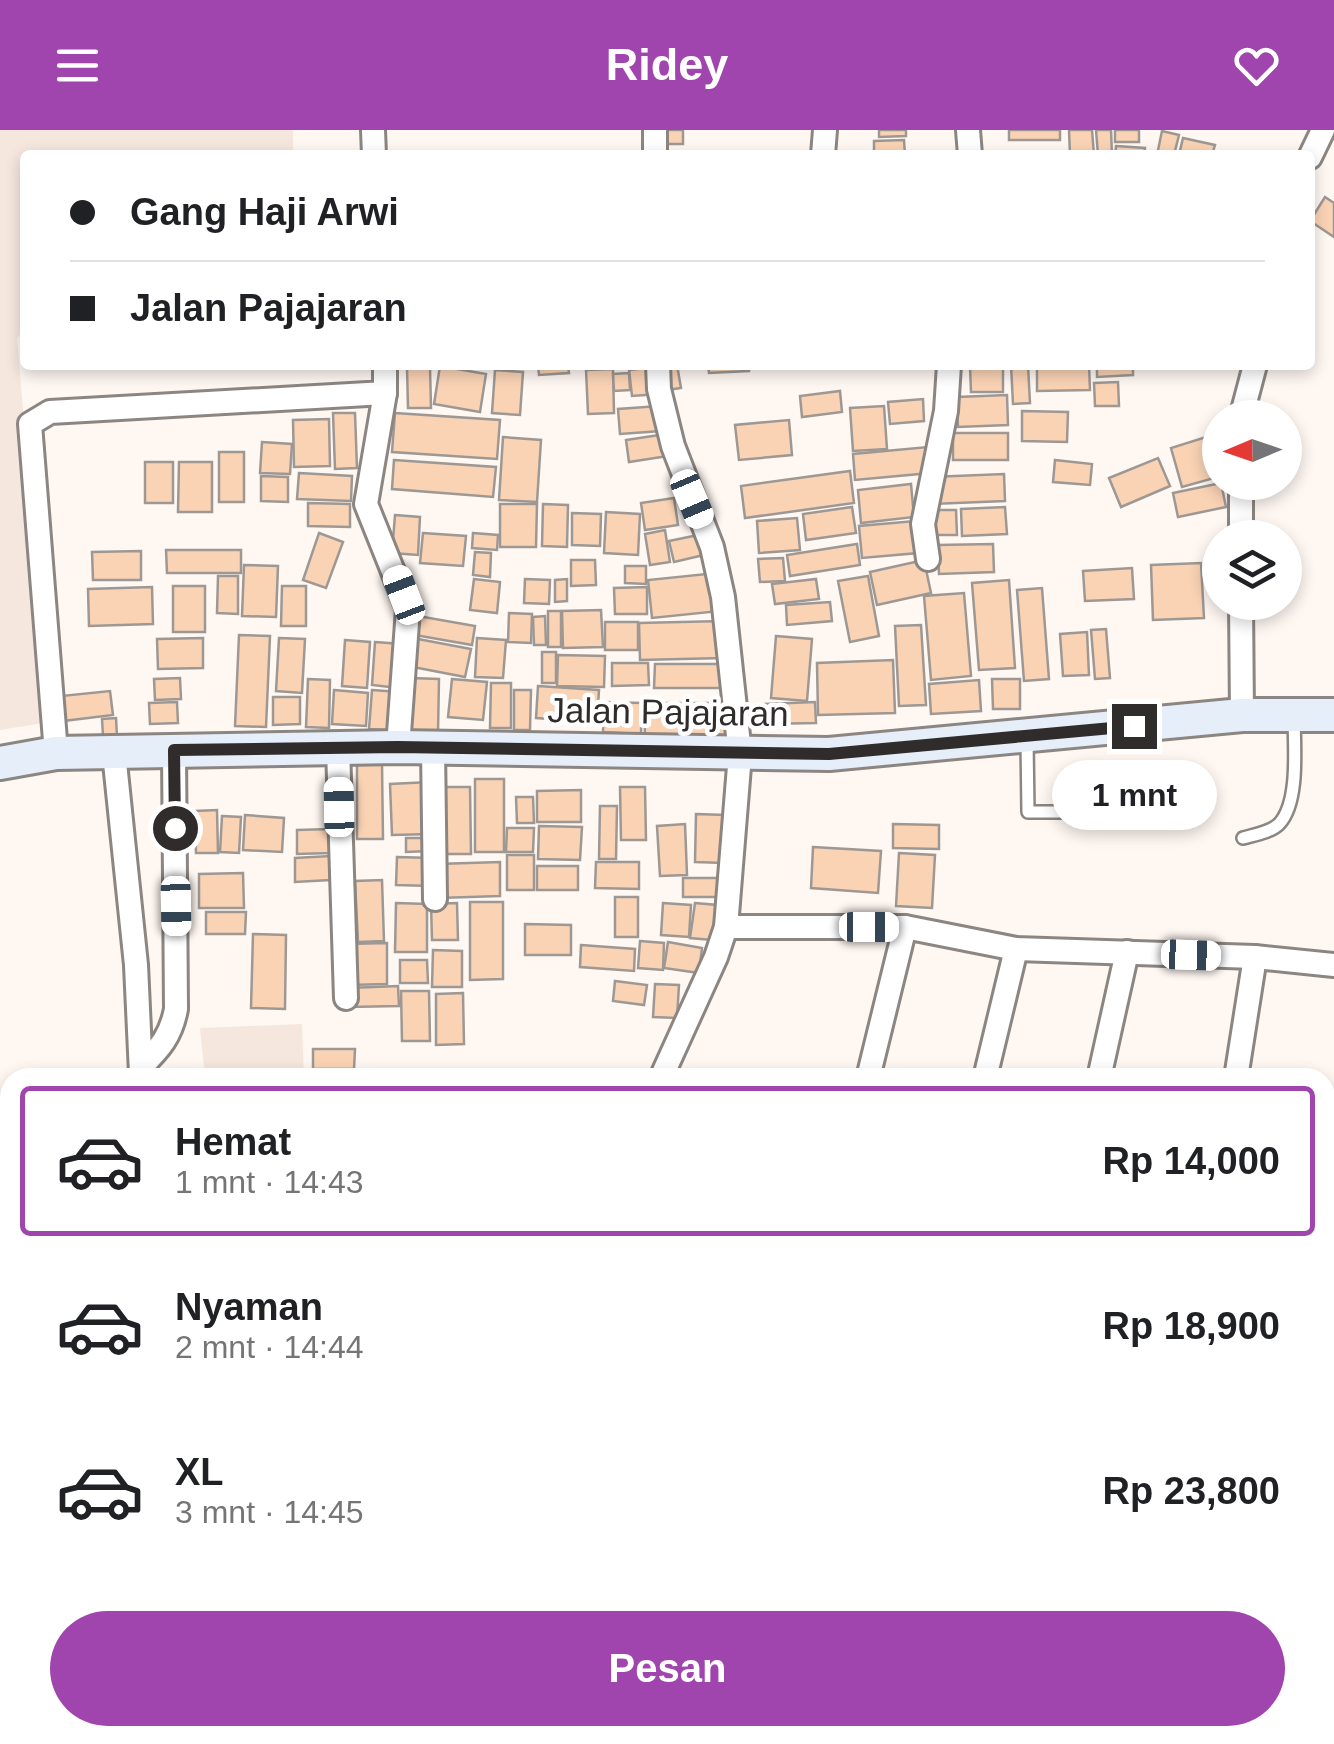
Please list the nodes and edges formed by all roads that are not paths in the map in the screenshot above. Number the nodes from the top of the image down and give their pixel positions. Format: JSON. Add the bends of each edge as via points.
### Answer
{"nodes":[{"id":1,"x":385,"y":370,"type":"edge"},
{"id":2,"x":658,"y":370,"type":"edge"},
{"id":3,"x":948,"y":370,"type":"edge"},
{"id":4,"x":1254,"y":370,"type":"edge"},
{"id":5,"x":386,"y":393,"type":"junction"},
{"id":6,"x":1246,"y":400,"type":"edge"},
{"id":7,"x":928,"y":559,"type":"dead end"},
{"id":8,"x":1241,"y":620,"type":"edge"},
{"id":9,"x":1294,"y":715,"type":"junction"},
{"id":10,"x":1334,"y":715,"type":"edge"},
{"id":11,"x":1242,"y":716,"type":"junction"},
{"id":12,"x":1026,"y":736,"type":"junction"},
{"id":13,"x":398,"y":747,"type":"junction"},
{"id":14,"x":338,"y":748,"type":"junction"},
{"id":15,"x":433,"y":748,"type":"junction"},
{"id":16,"x":174,"y":750,"type":"junction"},
{"id":17,"x":56,"y":754,"type":"junction"},
{"id":18,"x":114,"y":754,"type":"junction"},
{"id":19,"x":740,"y":754,"type":"junction"},
{"id":20,"x":0,"y":763,"type":"edge"},
{"id":21,"x":1105,"y":812,"type":"dead end"},
{"id":22,"x":1243,"y":838,"type":"dead end"},
{"id":23,"x":435,"y":899,"type":"dead end"},
{"id":24,"x":726,"y":927,"type":"junction"},
{"id":25,"x":905,"y":928,"type":"junction"},
{"id":26,"x":1016,"y":949,"type":"junction"},
{"id":27,"x":1127,"y":952,"type":"junction"},
{"id":28,"x":1256,"y":958,"type":"junction"},
{"id":29,"x":1334,"y":966,"type":"edge"},
{"id":30,"x":346,"y":998,"type":"dead end"},
{"id":31,"x":141,"y":1068,"type":"edge"},
{"id":32,"x":144,"y":1068,"type":"edge"},
{"id":33,"x":666,"y":1068,"type":"edge"},
{"id":34,"x":870,"y":1068,"type":"edge"},
{"id":35,"x":986,"y":1068,"type":"edge"},
{"id":36,"x":1101,"y":1068,"type":"edge"},
{"id":37,"x":1238,"y":1068,"type":"edge"}],
"edges":[{"from":1,"to":5,"type":"street"},
{"from":2,"to":19,"type":"street","via":[[673,446],[712,547],[723,597]]},
{"from":3,"to":7,"type":"street","via":[[944,425],[924,510]]},
{"from":4,"to":6,"type":"street"},
{"from":5,"to":13,"type":"street","via":[[366,504],[408,609]]},
{"from":5,"to":17,"type":"street","via":[[50,412],[30,424]]},
{"from":8,"to":11,"type":"street"},
{"from":9,"to":10,"type":"main road","name":"Jalan Pajajaran"},
{"from":9,"to":11,"type":"main road","name":"Jalan Pajajaran"},
{"from":9,"to":22,"type":"lane","via":[[1287,811],[1278,826]]},
{"from":11,"to":12,"type":"main road","name":"Jalan Pajajaran"},
{"from":12,"to":19,"type":"main road","name":"Jalan Pajajaran","via":[[829,754]]},
{"from":12,"to":21,"type":"lane","via":[[1028,812]]},
{"from":13,"to":14,"type":"main road","name":"Jalan Pajajaran"},
{"from":13,"to":15,"type":"main road","name":"Jalan Pajajaran"},
{"from":14,"to":16,"type":"main road","name":"Jalan Pajajaran"},
{"from":14,"to":30,"type":"street"},
{"from":15,"to":19,"type":"main road","name":"Jalan Pajajaran"},
{"from":15,"to":23,"type":"street"},
{"from":16,"to":18,"type":"main road","name":"Jalan Pajajaran"},
{"from":16,"to":32,"type":"street","via":[[176,1009],[172,1032]]},
{"from":17,"to":18,"type":"main road","name":"Jalan Pajajaran"},
{"from":17,"to":20,"type":"main road","name":"Jalan Pajajaran"},
{"from":18,"to":31,"type":"street"},
{"from":19,"to":24,"type":"street"},
{"from":24,"to":25,"type":"street"},
{"from":24,"to":33,"type":"street"},
{"from":25,"to":26,"type":"street"},
{"from":25,"to":34,"type":"street"},
{"from":26,"to":27,"type":"street"},
{"from":26,"to":35,"type":"street"},
{"from":27,"to":28,"type":"street"},
{"from":27,"to":36,"type":"street"},
{"from":28,"to":29,"type":"street"},
{"from":28,"to":37,"type":"street"}]}
